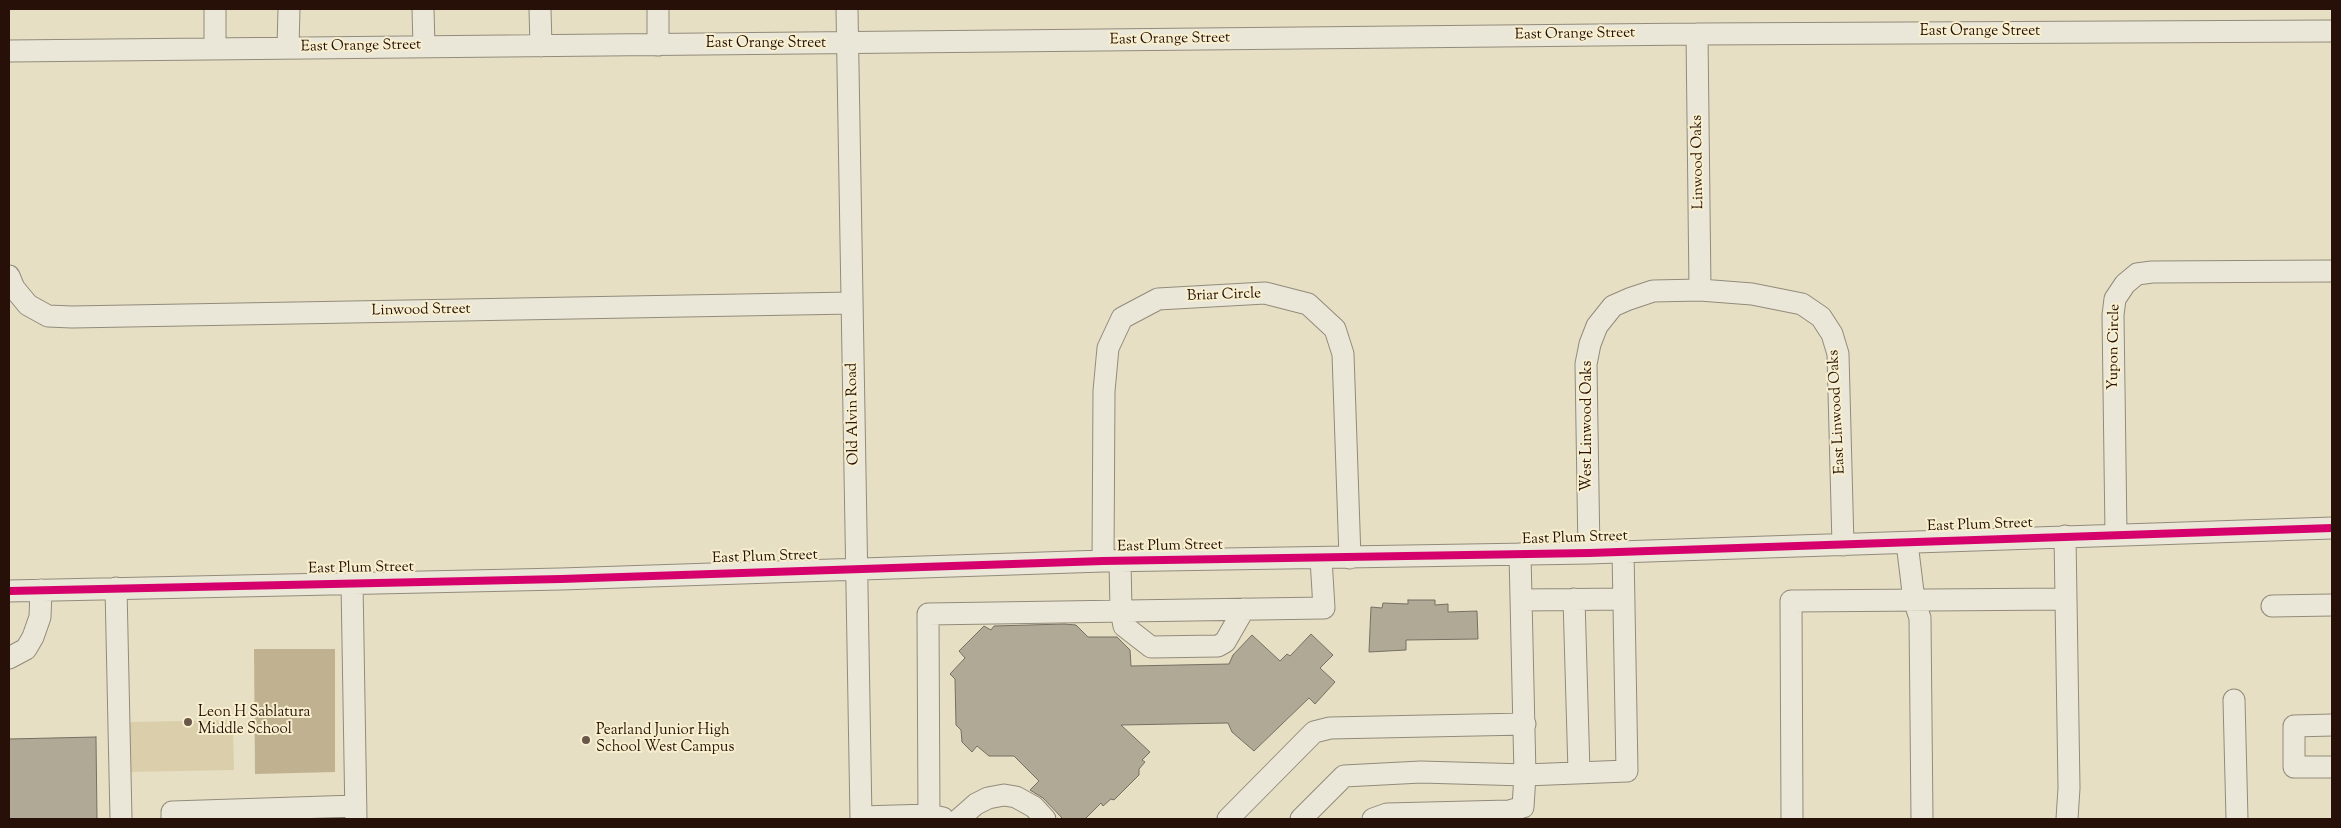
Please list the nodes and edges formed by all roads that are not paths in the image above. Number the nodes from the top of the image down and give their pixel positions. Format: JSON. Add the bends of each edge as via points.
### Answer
{"nodes":[{"id":1,"x":215,"y":9,"type":"edge"},
{"id":2,"x":289,"y":9,"type":"edge"},
{"id":3,"x":423,"y":9,"type":"edge"},
{"id":4,"x":540,"y":9,"type":"edge"},
{"id":5,"x":658,"y":9,"type":"edge"},
{"id":6,"x":847,"y":9,"type":"edge"},
{"id":7,"x":2332,"y":31,"type":"edge"},
{"id":8,"x":1697,"y":34,"type":"junction"},
{"id":9,"x":848,"y":43,"type":"junction"},
{"id":10,"x":658,"y":45,"type":"junction"},
{"id":11,"x":424,"y":46,"type":"junction"},
{"id":12,"x":541,"y":46,"type":"junction"},
{"id":13,"x":288,"y":47,"type":"junction"},
{"id":14,"x":215,"y":48,"type":"junction"},
{"id":15,"x":9,"y":51,"type":"edge"},
{"id":16,"x":2332,"y":271,"type":"edge"},
{"id":17,"x":9,"y":276,"type":"edge"},
{"id":18,"x":1700,"y":290,"type":"junction"},
{"id":19,"x":852,"y":303,"type":"junction"},
{"id":20,"x":2332,"y":528,"type":"edge"},
{"id":21,"x":2116,"y":534,"type":"junction"},
{"id":22,"x":2065,"y":536,"type":"junction"},
{"id":23,"x":1907,"y":543,"type":"junction"},
{"id":24,"x":1843,"y":545,"type":"junction"},
{"id":25,"x":1623,"y":551,"type":"junction"},
{"id":26,"x":1589,"y":553,"type":"junction"},
{"id":27,"x":1520,"y":554,"type":"junction"},
{"id":28,"x":1350,"y":558,"type":"junction"},
{"id":29,"x":1321,"y":559,"type":"junction"},
{"id":30,"x":1112,"y":561,"type":"junction"},
{"id":31,"x":857,"y":569,"type":"junction"},
{"id":32,"x":352,"y":583,"type":"junction"},
{"id":33,"x":116,"y":588,"type":"junction"},
{"id":34,"x":40,"y":590,"type":"junction"},
{"id":35,"x":9,"y":591,"type":"edge"},
{"id":36,"x":1574,"y":599,"type":"junction"},
{"id":37,"x":1624,"y":599,"type":"junction"},
{"id":38,"x":2066,"y":599,"type":"junction"},
{"id":39,"x":1522,"y":600,"type":"junction"},
{"id":40,"x":1914,"y":600,"type":"junction"},
{"id":41,"x":2332,"y":605,"type":"edge"},
{"id":42,"x":2272,"y":606,"type":"dead end"},
{"id":43,"x":1244,"y":609,"type":"junction"},
{"id":44,"x":1121,"y":610,"type":"junction"},
{"id":45,"x":9,"y":658,"type":"edge"},
{"id":46,"x":2234,"y":700,"type":"dead end"},
{"id":47,"x":1525,"y":724,"type":"junction"},
{"id":48,"x":2332,"y":725,"type":"edge"},
{"id":49,"x":2332,"y":767,"type":"edge"},
{"id":50,"x":1578,"y":772,"type":"junction"},
{"id":51,"x":1525,"y":776,"type":"junction"},
{"id":52,"x":356,"y":813,"type":"edge"},
{"id":53,"x":860,"y":818,"type":"edge"},
{"id":54,"x":935,"y":818,"type":"edge"},
{"id":55,"x":121,"y":819,"type":"edge"},
{"id":56,"x":172,"y":819,"type":"edge"},
{"id":57,"x":959,"y":819,"type":"edge"},
{"id":58,"x":1045,"y":819,"type":"edge"},
{"id":59,"x":1228,"y":819,"type":"edge"},
{"id":60,"x":1300,"y":819,"type":"edge"},
{"id":61,"x":1374,"y":819,"type":"edge"},
{"id":62,"x":1792,"y":819,"type":"edge"},
{"id":63,"x":1922,"y":819,"type":"edge"},
{"id":64,"x":2067,"y":819,"type":"edge"},
{"id":65,"x":2237,"y":819,"type":"edge"}],
"edges":[{"from":1,"to":14,"type":"street"},
{"from":2,"to":13,"type":"street"},
{"from":3,"to":11,"type":"street"},
{"from":4,"to":12,"type":"street"},
{"from":5,"to":10,"type":"street"},
{"from":6,"to":9,"type":"street","name":"Old Alvin Road"},
{"from":7,"to":8,"type":"street","name":"East Orange Street"},
{"from":8,"to":9,"type":"street","name":"East Orange Street"},
{"from":8,"to":18,"type":"street","name":"Linwood Oaks"},
{"from":9,"to":10,"type":"street","name":"East Orange Street"},
{"from":9,"to":19,"type":"street","name":"Old Alvin Road"},
{"from":10,"to":12,"type":"street","name":"East Orange Street"},
{"from":11,"to":12,"type":"street","name":"East Orange Street"},
{"from":11,"to":13,"type":"street","name":"East Orange Street"},
{"from":13,"to":14,"type":"street","name":"East Orange Street"},
{"from":14,"to":15,"type":"street","name":"East Orange Street"},
{"from":16,"to":21,"type":"street","name":"Yupon Circle","via":[[2152,272],[2137,274],[2125,284],[2115,299],[2113,315]]},
{"from":17,"to":19,"type":"street","name":"Linwood Street","via":[[28,305],[48,316],[72,318]]},
{"from":18,"to":24,"type":"street","name":"East Linwood Oaks","via":[[1752,294],[1802,304],[1821,318],[1832,334],[1838,354]]},
{"from":18,"to":26,"type":"street","name":"West Linwood Oaks","via":[[1653,291],[1629,298],[1613,306],[1597,326],[1586,364]]},
{"from":19,"to":31,"type":"street","name":"Old Alvin Road"},
{"from":20,"to":21,"type":"street","name":"East Plum Street"},
{"from":21,"to":22,"type":"street","name":"East Plum Street"},
{"from":22,"to":23,"type":"street","name":"East Plum Street"},
{"from":22,"to":38,"type":"street"},
{"from":23,"to":24,"type":"street","name":"East Plum Street"},
{"from":23,"to":40,"type":"street"},
{"from":24,"to":25,"type":"street","name":"East Plum Street"},
{"from":25,"to":26,"type":"street","name":"East Plum Street"},
{"from":25,"to":37,"type":"street"},
{"from":26,"to":27,"type":"street","name":"East Plum Street"},
{"from":27,"to":28,"type":"street","name":"East Plum Street"},
{"from":27,"to":39,"type":"street"},
{"from":28,"to":29,"type":"street","name":"East Plum Street"},
{"from":28,"to":30,"type":"street","name":"Briar Circle","via":[[1344,354],[1335,329],[1308,304],[1265,293],[1158,298],[1122,318],[1108,348],[1104,390]]},
{"from":29,"to":30,"type":"street","name":"East Plum Street"},
{"from":29,"to":43,"type":"street","via":[[1324,608]]},
{"from":30,"to":31,"type":"street","name":"East Plum Street"},
{"from":30,"to":44,"type":"street","name":"Briar Circle"},
{"from":31,"to":32,"type":"street","name":"East Plum Street"},
{"from":31,"to":53,"type":"street","name":"Old Alvin Road"},
{"from":32,"to":33,"type":"street","name":"East Plum Street"},
{"from":32,"to":52,"type":"street"},
{"from":33,"to":34,"type":"street","name":"East Plum Street"},
{"from":33,"to":55,"type":"street"},
{"from":34,"to":35,"type":"street","name":"East Plum Street"},
{"from":34,"to":45,"type":"street","via":[[40,617],[33,636],[26,649]]},
{"from":36,"to":37,"type":"street"},
{"from":36,"to":39,"type":"street"},
{"from":36,"to":50,"type":"street"},
{"from":37,"to":50,"type":"street","via":[[1627,771]]},
{"from":38,"to":40,"type":"street"},
{"from":38,"to":64,"type":"street"},
{"from":39,"to":47,"type":"street"},
{"from":40,"to":62,"type":"street","via":[[1791,601]]},
{"from":40,"to":63,"type":"street","via":[[1920,618]]},
{"from":41,"to":42,"type":"street"},
{"from":43,"to":44,"type":"street"},
{"from":43,"to":44,"type":"street","via":[[1226,642],[1218,646],[1150,647],[1124,626]]},
{"from":44,"to":54,"type":"street","via":[[928,614]]},
{"from":46,"to":65,"type":"street"},
{"from":47,"to":51,"type":"street"},
{"from":47,"to":59,"type":"street","via":[[1330,728],[1314,732]]},
{"from":48,"to":49,"type":"street","via":[[2294,726],[2294,767]]},
{"from":50,"to":51,"type":"street"},
{"from":51,"to":60,"type":"street","via":[[1421,772],[1344,776]]},
{"from":51,"to":61,"type":"street","via":[[1523,807],[1516,809],[1387,814]]},
{"from":52,"to":56,"type":"street","via":[[172,812]]},
{"from":53,"to":54,"type":"street"},
{"from":57,"to":58,"type":"street","via":[[976,804],[1004,795],[1016,797],[1034,807]]}]}
